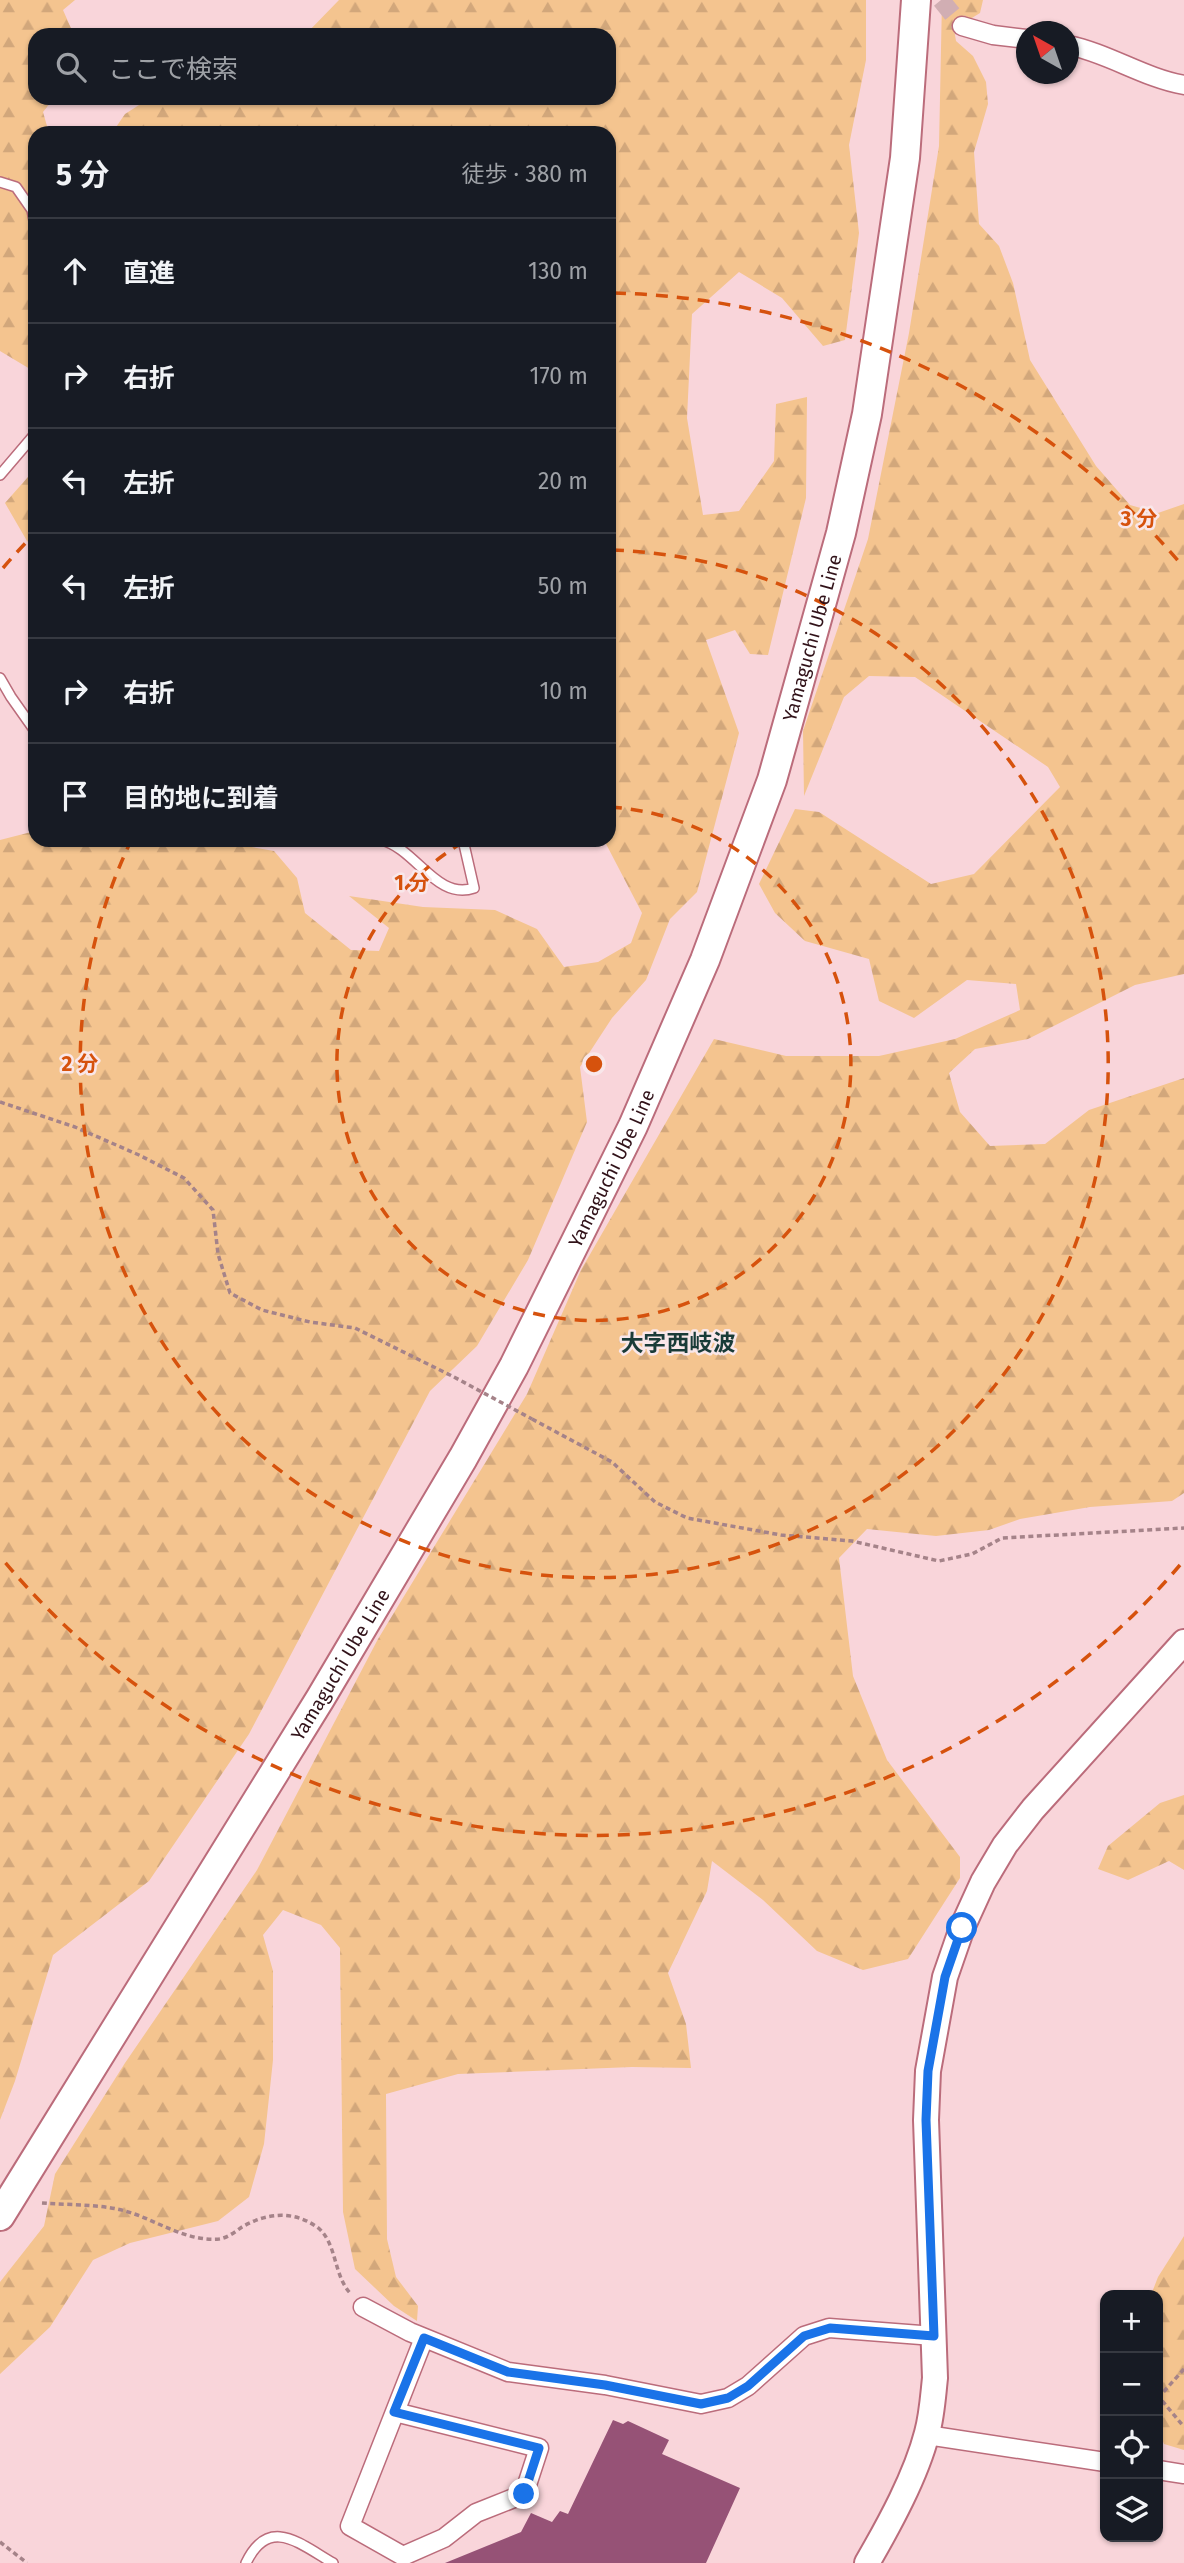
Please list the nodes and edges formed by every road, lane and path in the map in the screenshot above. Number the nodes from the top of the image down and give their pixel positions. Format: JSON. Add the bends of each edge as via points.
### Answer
{"nodes":[{"id":1,"x":916,"y":0,"type":"edge"},
{"id":2,"x":962,"y":26,"type":"tunnel mouth"},
{"id":3,"x":1016,"y":38,"type":"edge"},
{"id":4,"x":1079,"y":47,"type":"edge"},
{"id":5,"x":1184,"y":85,"type":"edge"},
{"id":6,"x":0,"y":182,"type":"edge"},
{"id":7,"x":28,"y":204,"type":"edge"},
{"id":8,"x":28,"y":442,"type":"edge"},
{"id":9,"x":0,"y":475,"type":"edge"},
{"id":10,"x":0,"y":678,"type":"edge"},
{"id":11,"x":28,"y":721,"type":"edge"},
{"id":12,"x":397,"y":847,"type":"edge"},
{"id":13,"x":465,"y":847,"type":"edge"},
{"id":14,"x":0,"y":1102,"type":"edge"},
{"id":15,"x":1184,"y":1528,"type":"edge"},
{"id":16,"x":1184,"y":1642,"type":"edge"},
{"id":17,"x":42,"y":2203,"type":"dead end"},
{"id":18,"x":0,"y":2216,"type":"edge"},
{"id":19,"x":363,"y":2307,"type":"joint"},
{"id":20,"x":934,"y":2336,"type":"junction"},
{"id":21,"x":424,"y":2338,"type":"junction"},
{"id":22,"x":1184,"y":2369,"type":"edge"},
{"id":23,"x":394,"y":2412,"type":"junction"},
{"id":24,"x":1184,"y":2427,"type":"edge"},
{"id":25,"x":927,"y":2435,"type":"junction"},
{"id":26,"x":1100,"y":2461,"type":"edge"},
{"id":27,"x":1163,"y":2471,"type":"edge"},
{"id":28,"x":1184,"y":2474,"type":"edge"},
{"id":29,"x":0,"y":2542,"type":"edge"},
{"id":30,"x":27,"y":2563,"type":"edge"},
{"id":31,"x":246,"y":2563,"type":"edge"},
{"id":32,"x":333,"y":2563,"type":"edge"},
{"id":33,"x":867,"y":2563,"type":"edge"}],
"edges":[{"from":1,"to":18,"type":"main road","name":"Yamaguchi Ube Line","via":[[903,171],[867,414],[841,533],[772,779],[669,1048],[463,1458],[320,1699]]},
{"from":2,"to":3,"type":"street"},
{"from":4,"to":5,"type":"street"},
{"from":6,"to":7,"type":"lane","via":[[16,187]]},
{"from":8,"to":9,"type":"lane"},
{"from":10,"to":11,"type":"lane"},
{"from":12,"to":13,"type":"lane","via":[[449,890],[465,891],[474,888]]},
{"from":14,"to":15,"type":"path","bridge":true,"via":[[75,1127],[184,1178],[213,1210],[218,1254],[230,1293],[262,1310],[355,1328],[612,1462],[655,1502],[687,1518],[781,1535],[852,1541],[939,1561],[972,1554],[1002,1538]]},
{"from":16,"to":20,"type":"street","via":[[1005,1844],[962,1928],[945,1977],[928,2071]]},
{"from":17,"to":19,"type":"path","via":[[117,2209],[206,2239],[222,2239],[258,2218],[275,2214],[305,2221],[328,2240],[342,2284]]},
{"from":19,"to":21,"type":"street"},
{"from":20,"to":21,"type":"street","via":[[830,2328],[804,2336],[728,2398],[701,2404],[508,2372]]},
{"from":20,"to":25,"type":"street","via":[[935,2378]]},
{"from":21,"to":23,"type":"street"},
{"from":22,"to":24,"type":"path","via":[[1159,2397]]},
{"from":23,"to":23,"type":"street","via":[[350,2526],[403,2556],[444,2538],[476,2513],[524,2494],[539,2448]]},
{"from":25,"to":26,"type":"street"},
{"from":25,"to":33,"type":"street"},
{"from":27,"to":28,"type":"street"},
{"from":29,"to":30,"type":"path"},
{"from":31,"to":32,"type":"lane","via":[[260,2541],[270,2536],[294,2540]]}]}
